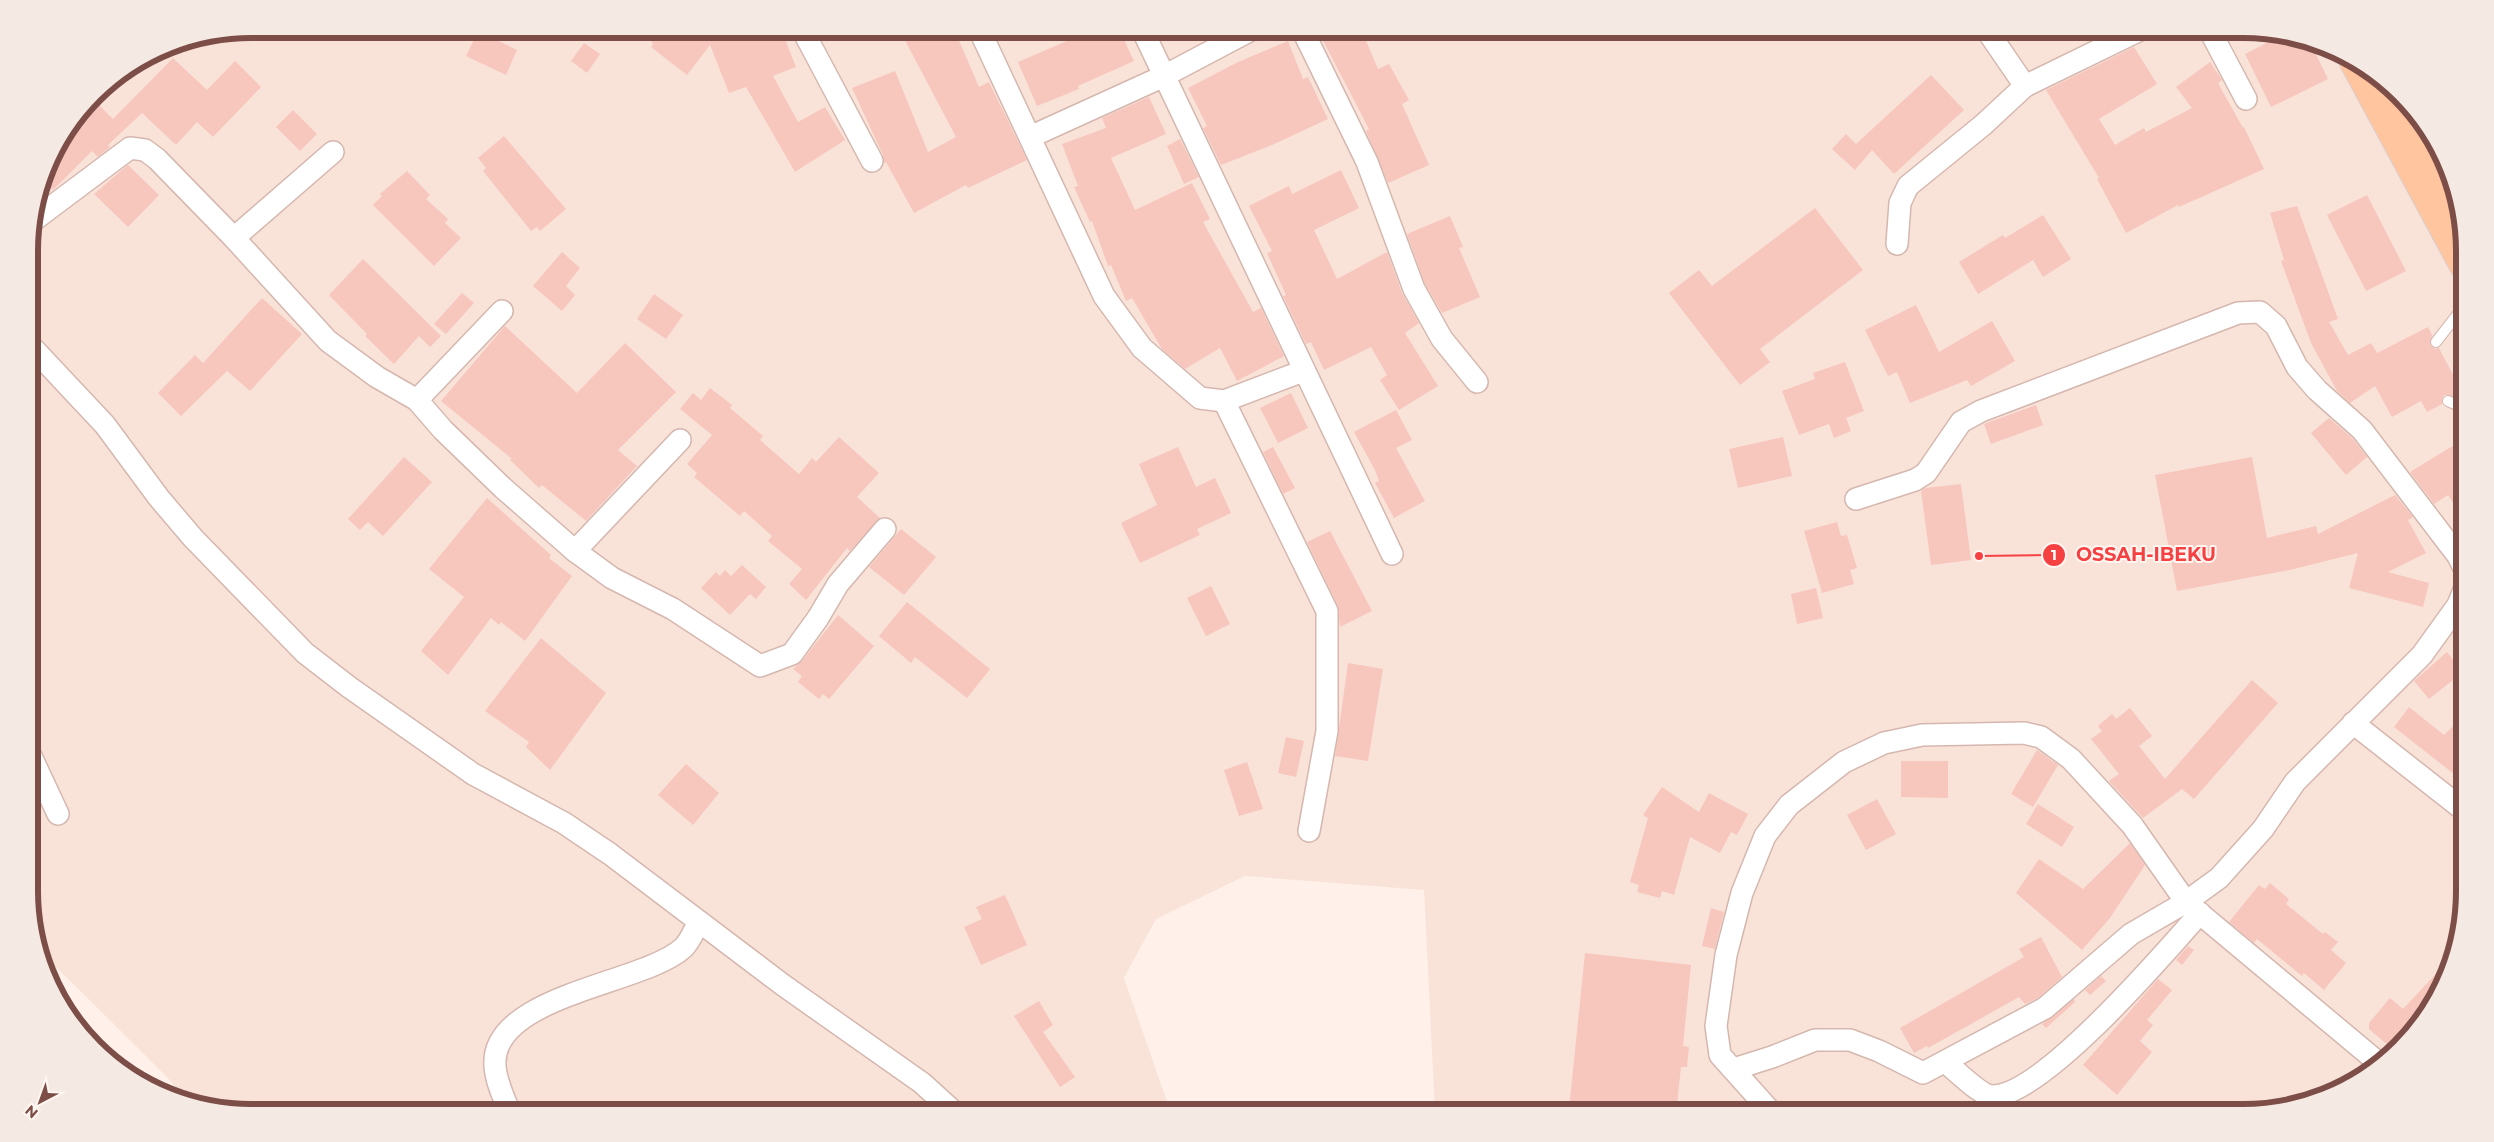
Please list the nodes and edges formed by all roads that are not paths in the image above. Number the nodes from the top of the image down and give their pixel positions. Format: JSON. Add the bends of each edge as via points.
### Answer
{"nodes":[{"id":1,"x":807,"y":38,"type":"edge"},
{"id":2,"x":982,"y":38,"type":"edge"},
{"id":3,"x":1146,"y":38,"type":"edge"},
{"id":4,"x":1236,"y":38,"type":"edge"},
{"id":5,"x":1306,"y":38,"type":"edge"},
{"id":6,"x":1992,"y":38,"type":"edge"},
{"id":7,"x":2124,"y":38,"type":"edge"},
{"id":8,"x":2214,"y":38,"type":"edge"},
{"id":9,"x":2365,"y":75,"type":"edge"},
{"id":10,"x":1164,"y":76,"type":"junction"},
{"id":11,"x":2025,"y":86,"type":"junction"},
{"id":12,"x":2246,"y":99,"type":"dead end"},
{"id":13,"x":2402,"y":108,"type":"edge"},
{"id":14,"x":1030,"y":137,"type":"junction"},
{"id":15,"x":2419,"y":145,"type":"edge"},
{"id":16,"x":333,"y":152,"type":"dead end"},
{"id":17,"x":872,"y":161,"type":"dead end"},
{"id":18,"x":2448,"y":193,"type":"edge"},
{"id":19,"x":41,"y":215,"type":"edge"},
{"id":20,"x":234,"y":238,"type":"junction"},
{"id":21,"x":1896,"y":244,"type":"dead end"},
{"id":22,"x":2456,"y":244,"type":"edge"},
{"id":23,"x":502,"y":311,"type":"dead end"},
{"id":24,"x":2456,"y":316,"type":"edge"},
{"id":25,"x":2436,"y":342,"type":"dead end"},
{"id":26,"x":38,"y":353,"type":"edge"},
{"id":27,"x":1303,"y":371,"type":"junction"},
{"id":28,"x":1476,"y":382,"type":"dead end"},
{"id":29,"x":417,"y":400,"type":"junction"},
{"id":30,"x":1224,"y":401,"type":"junction"},
{"id":31,"x":2448,"y":401,"type":"dead end"},
{"id":32,"x":2456,"y":405,"type":"edge"},
{"id":33,"x":680,"y":440,"type":"dead end"},
{"id":34,"x":1856,"y":499,"type":"dead end"},
{"id":35,"x":885,"y":529,"type":"dead end"},
{"id":36,"x":575,"y":551,"type":"junction"},
{"id":37,"x":2456,"y":553,"type":"edge"},
{"id":38,"x":1392,"y":554,"type":"dead end"},
{"id":39,"x":2456,"y":608,"type":"edge"},
{"id":40,"x":2353,"y":723,"type":"junction"},
{"id":41,"x":38,"y":771,"type":"edge"},
{"id":42,"x":2456,"y":803,"type":"edge"},
{"id":43,"x":58,"y":814,"type":"dead end"},
{"id":44,"x":1309,"y":831,"type":"dead end"},
{"id":45,"x":2193,"y":908,"type":"junction"},
{"id":46,"x":699,"y":922,"type":"junction"},
{"id":47,"x":2374,"y":1059,"type":"edge"},
{"id":48,"x":1945,"y":1062,"type":"junction"},
{"id":49,"x":1734,"y":1068,"type":"junction"},
{"id":50,"x":506,"y":1104,"type":"edge"},
{"id":51,"x":945,"y":1104,"type":"edge"},
{"id":52,"x":1764,"y":1104,"type":"edge"}],
"edges":[{"from":1,"to":17,"type":"street"},
{"from":2,"to":14,"type":"street"},
{"from":3,"to":10,"type":"street"},
{"from":4,"to":10,"type":"street"},
{"from":5,"to":28,"type":"street","via":[[1366,162],[1414,289],[1442,339]]},
{"from":6,"to":11,"type":"street"},
{"from":7,"to":11,"type":"street"},
{"from":8,"to":12,"type":"street"},
{"from":9,"to":15,"type":"main road"},
{"from":10,"to":14,"type":"street"},
{"from":10,"to":27,"type":"street"},
{"from":11,"to":21,"type":"street","via":[[1908,186],[1900,203]]},
{"from":13,"to":15,"type":"main road"},
{"from":14,"to":30,"type":"street","via":[[1104,296],[1142,348],[1200,398]]},
{"from":15,"to":18,"type":"main road"},
{"from":15,"to":22,"type":"main road"},
{"from":16,"to":20,"type":"street"},
{"from":19,"to":20,"type":"street","via":[[130,148],[144,150],[157,159]]},
{"from":20,"to":29,"type":"street","via":[[328,341],[377,377]]},
{"from":23,"to":29,"type":"street"},
{"from":24,"to":25,"type":"lane"},
{"from":26,"to":46,"type":"street","via":[[105,425],[193,538],[305,653],[473,774],[564,823],[610,854]]},
{"from":27,"to":30,"type":"street"},
{"from":27,"to":38,"type":"street"},
{"from":29,"to":36,"type":"street","via":[[443,430]]},
{"from":30,"to":44,"type":"street","via":[[1326,611],[1327,731]]},
{"from":31,"to":32,"type":"lane"},
{"from":33,"to":36,"type":"street"},
{"from":34,"to":37,"type":"street","via":[[1926,473],[1961,422],[1981,411],[2238,312],[2260,312],[2276,326],[2298,367],[2362,430]]},
{"from":35,"to":36,"type":"street","via":[[838,584],[792,654],[760,666],[673,609],[612,578]]},
{"from":39,"to":40,"type":"street","via":[[2422,655]]},
{"from":40,"to":42,"type":"street"},
{"from":40,"to":45,"type":"street","via":[[2294,782],[2263,829]]},
{"from":41,"to":43,"type":"street"},
{"from":45,"to":47,"type":"street"},
{"from":45,"to":48,"type":"street","via":[[2131,934],[2044,1008]]},
{"from":45,"to":48,"type":"street","via":[[2141,981],[2070,1049],[2033,1078],[1993,1096],[1984,1094]]},
{"from":45,"to":49,"type":"street","via":[[2132,825],[2071,759],[2041,737],[2024,733],[1922,736],[1884,743],[1844,762],[1812,786],[1789,805],[1765,836],[1742,893],[1726,955],[1716,1026],[1720,1055]]},
{"from":46,"to":50,"type":"street","via":[[683,948],[662,960],[562,998],[509,1029],[498,1047],[495,1065]]},
{"from":46,"to":51,"type":"street","via":[[922,1083]]},
{"from":48,"to":49,"type":"street","via":[[1923,1073],[1850,1040],[1815,1040]]},
{"from":49,"to":52,"type":"street"}]}
